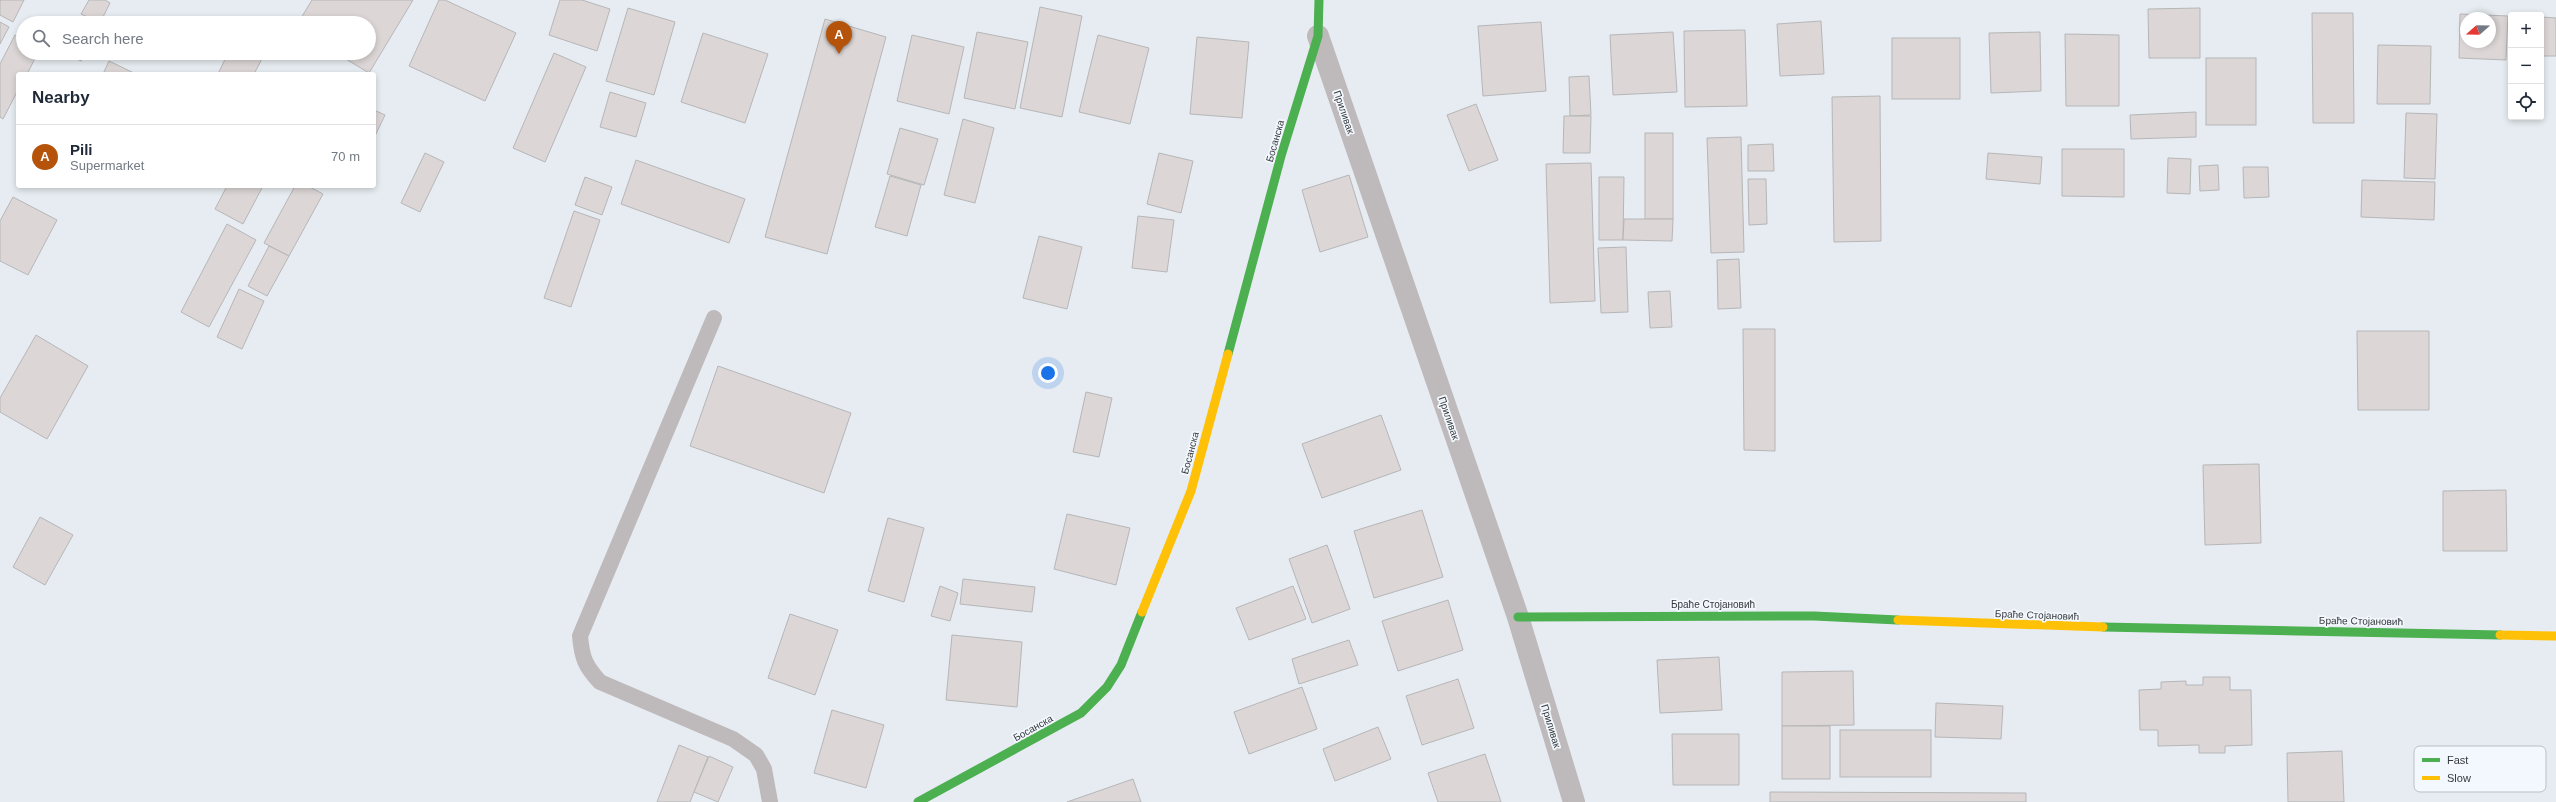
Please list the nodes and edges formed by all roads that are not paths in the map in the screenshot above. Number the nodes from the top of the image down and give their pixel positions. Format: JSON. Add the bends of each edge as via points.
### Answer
{"nodes":[{"id":1,"x":1319,"y":0,"type":"edge"},
{"id":2,"x":1318,"y":36,"type":"junction"},
{"id":3,"x":714,"y":318,"type":"dead end"},
{"id":4,"x":1518,"y":617,"type":"junction"},
{"id":5,"x":2556,"y":636,"type":"edge"},
{"id":6,"x":770,"y":802,"type":"edge"},
{"id":7,"x":918,"y":802,"type":"edge"},
{"id":8,"x":1574,"y":802,"type":"edge"}],
"edges":[{"from":1,"to":2,"type":"street","name":"Босанска"},
{"from":2,"to":4,"type":"street","name":"Приливак"},
{"from":2,"to":7,"type":"street","name":"Босанска","via":[[1281,156],[1191,490],[1121,665],[1107,687],[1081,714]]},
{"from":3,"to":6,"type":"lane","via":[[580,636],[582,654],[587,668],[600,682],[733,739],[756,756],[766,776]]},
{"from":4,"to":5,"type":"street","name":"Браће Стојановић","via":[[1814,616],[2076,628]]},
{"from":4,"to":8,"type":"street","name":"Приливак"}]}
